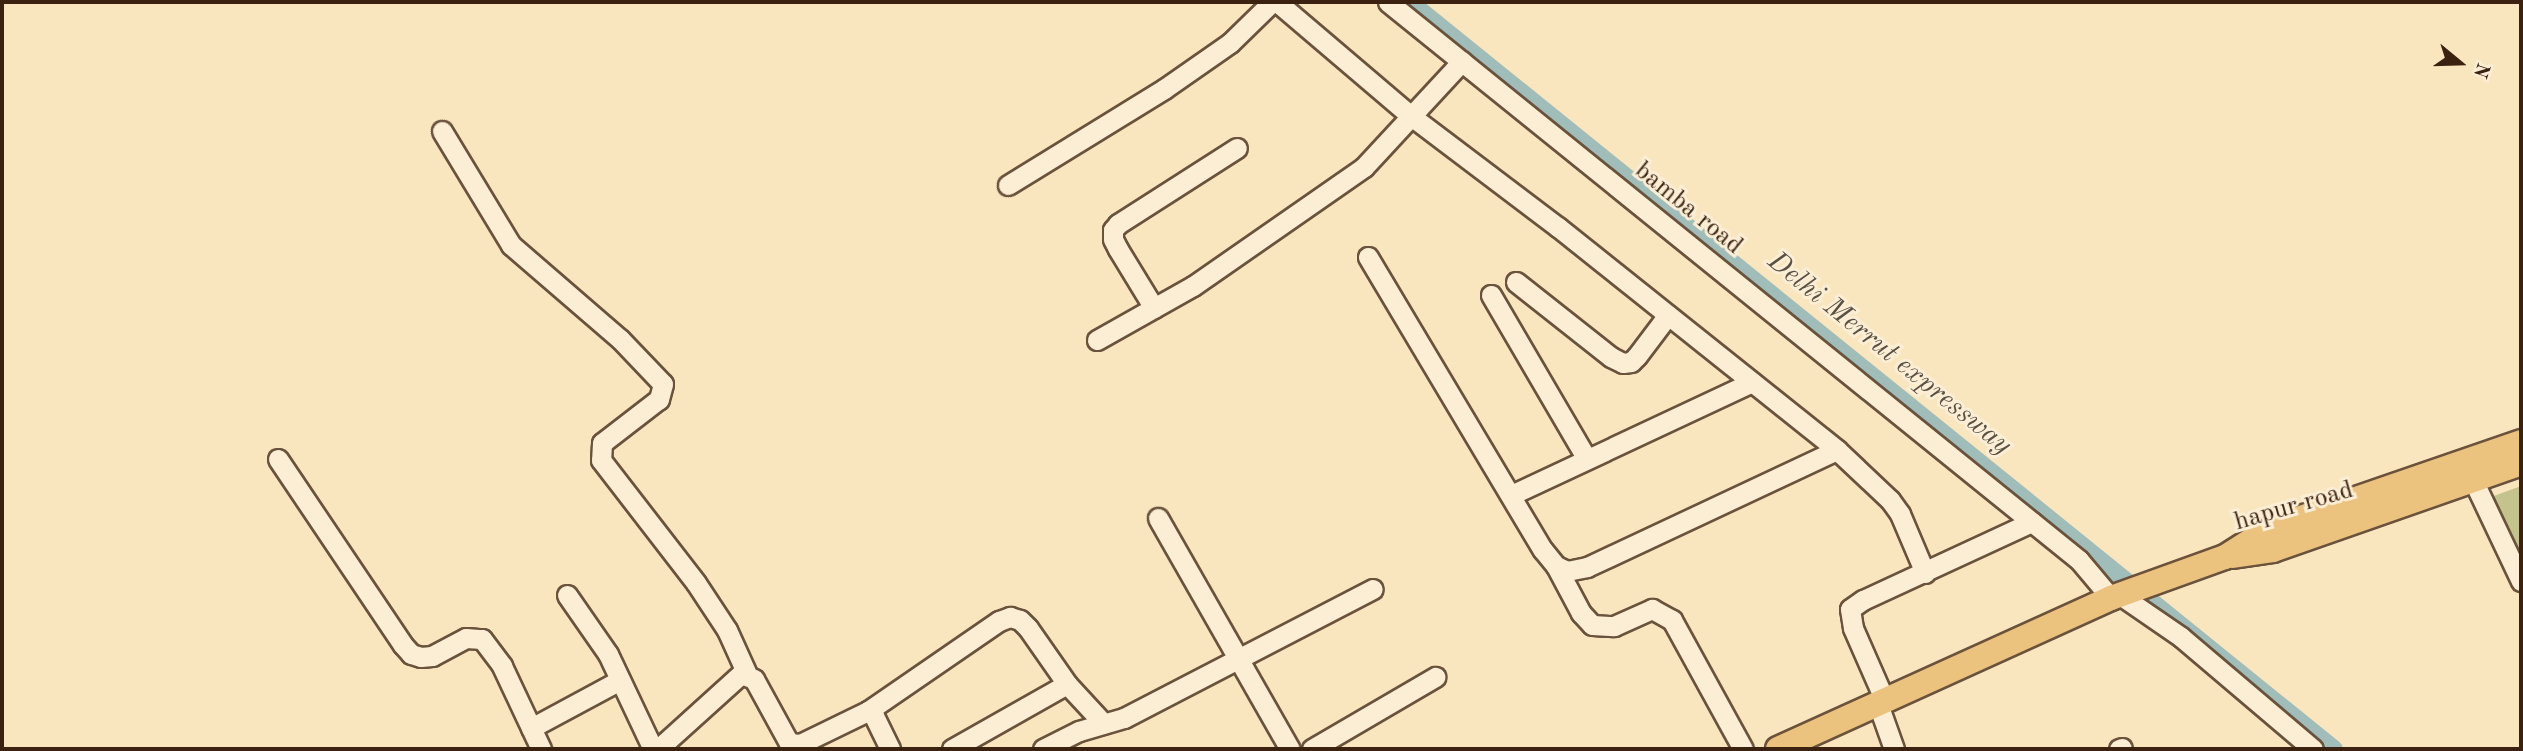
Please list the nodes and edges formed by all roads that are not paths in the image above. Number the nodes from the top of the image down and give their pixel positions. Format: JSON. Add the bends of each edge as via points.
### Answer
{"nodes":[{"id":1,"x":1274,"y":2,"type":"edge"},
{"id":2,"x":1388,"y":2,"type":"edge"},
{"id":3,"x":1462,"y":61,"type":"junction"},
{"id":4,"x":1411,"y":116,"type":"junction"},
{"id":5,"x":442,"y":131,"type":"dead end"},
{"id":6,"x":1237,"y":148,"type":"dead end"},
{"id":7,"x":1008,"y":185,"type":"dead end"},
{"id":8,"x":1368,"y":257,"type":"dead end"},
{"id":9,"x":1516,"y":282,"type":"dead end"},
{"id":10,"x":1490,"y":295,"type":"dead end"},
{"id":11,"x":1154,"y":308,"type":"junction"},
{"id":12,"x":1668,"y":315,"type":"junction"},
{"id":13,"x":1097,"y":340,"type":"dead end"},
{"id":14,"x":1752,"y":382,"type":"junction"},
{"id":15,"x":2521,"y":442,"type":"edge"},
{"id":16,"x":1837,"y":450,"type":"junction"},
{"id":17,"x":278,"y":459,"type":"dead end"},
{"id":18,"x":1587,"y":459,"type":"junction"},
{"id":19,"x":2521,"y":463,"type":"edge"},
{"id":20,"x":2473,"y":480,"type":"junction"},
{"id":21,"x":1511,"y":495,"type":"junction"},
{"id":22,"x":1158,"y":518,"type":"dead end"},
{"id":23,"x":2032,"y":522,"type":"junction"},
{"id":24,"x":2225,"y":557,"type":"junction"},
{"id":25,"x":1556,"y":566,"type":"junction"},
{"id":26,"x":1925,"y":573,"type":"junction"},
{"id":27,"x":2521,"y":581,"type":"edge"},
{"id":28,"x":1373,"y":589,"type":"dead end"},
{"id":29,"x":567,"y":595,"type":"dead end"},
{"id":30,"x":2119,"y":595,"type":"junction"},
{"id":31,"x":1239,"y":660,"type":"junction"},
{"id":32,"x":747,"y":674,"type":"junction"},
{"id":33,"x":1435,"y":677,"type":"dead end"},
{"id":34,"x":620,"y":680,"type":"junction"},
{"id":35,"x":1067,"y":684,"type":"junction"},
{"id":36,"x":1882,"y":702,"type":"junction"},
{"id":37,"x":868,"y":711,"type":"junction"},
{"id":38,"x":1104,"y":724,"type":"junction"},
{"id":39,"x":531,"y":728,"type":"junction"},
{"id":40,"x":788,"y":747,"type":"edge"},
{"id":41,"x":541,"y":749,"type":"edge"},
{"id":42,"x":656,"y":749,"type":"edge"},
{"id":43,"x":890,"y":749,"type":"edge"},
{"id":44,"x":952,"y":749,"type":"edge"},
{"id":45,"x":1043,"y":749,"type":"edge"},
{"id":46,"x":1290,"y":749,"type":"edge"},
{"id":47,"x":1312,"y":749,"type":"edge"},
{"id":48,"x":1743,"y":749,"type":"edge"},
{"id":49,"x":1777,"y":749,"type":"edge"},
{"id":50,"x":1894,"y":749,"type":"edge"},
{"id":51,"x":2313,"y":749,"type":"edge"}],
"edges":[{"from":1,"to":4,"type":"street"},
{"from":1,"to":7,"type":"street","via":[[1230,43],[1164,89]]},
{"from":2,"to":3,"type":"street","name":"bamba road"},
{"from":3,"to":4,"type":"street"},
{"from":3,"to":23,"type":"street","name":"bamba road"},
{"from":4,"to":11,"type":"street","via":[[1342,184]]},
{"from":4,"to":12,"type":"street"},
{"from":5,"to":32,"type":"street","via":[[511,244],[620,339],[663,384],[659,398],[602,443],[601,460],[696,583],[727,629]]},
{"from":6,"to":11,"type":"street","via":[[1113,230],[1118,250]]},
{"from":8,"to":21,"type":"street"},
{"from":9,"to":12,"type":"street","via":[[1623,363],[1637,356]]},
{"from":10,"to":18,"type":"street"},
{"from":11,"to":13,"type":"street"},
{"from":12,"to":14,"type":"street"},
{"from":14,"to":16,"type":"street"},
{"from":14,"to":18,"type":"street"},
{"from":15,"to":24,"type":"main road","name":"hapur road","via":[[2269,529]]},
{"from":16,"to":25,"type":"street","via":[[1577,571]]},
{"from":16,"to":26,"type":"street","via":[[1890,500]]},
{"from":17,"to":39,"type":"street","via":[[411,654],[432,656],[466,638],[482,639],[502,666]]},
{"from":18,"to":21,"type":"street"},
{"from":19,"to":20,"type":"main road","name":"hapur road"},
{"from":20,"to":24,"type":"main road","name":"hapur road","via":[[2273,550]]},
{"from":20,"to":27,"type":"street"},
{"from":21,"to":25,"type":"street"},
{"from":22,"to":31,"type":"street"},
{"from":23,"to":26,"type":"street"},
{"from":23,"to":30,"type":"street","name":"bamba road"},
{"from":24,"to":30,"type":"main road"},
{"from":25,"to":48,"type":"street","via":[[1592,625],[1614,626],[1652,609],[1672,620]]},
{"from":26,"to":36,"type":"street","via":[[1850,609]]},
{"from":28,"to":31,"type":"street"},
{"from":29,"to":34,"type":"street","via":[[608,654]]},
{"from":30,"to":36,"type":"main road"},
{"from":30,"to":51,"type":"street","name":"bamba road","via":[[2180,637]]},
{"from":31,"to":38,"type":"street"},
{"from":31,"to":46,"type":"street"},
{"from":32,"to":40,"type":"street","via":[[754,679]]},
{"from":32,"to":42,"type":"street","via":[[736,678]]},
{"from":33,"to":47,"type":"street"},
{"from":34,"to":39,"type":"street"},
{"from":34,"to":42,"type":"street"},
{"from":35,"to":37,"type":"street","via":[[1028,628],[1010,617]]},
{"from":35,"to":38,"type":"street"},
{"from":35,"to":44,"type":"street"},
{"from":36,"to":49,"type":"main road"},
{"from":36,"to":50,"type":"street"},
{"from":37,"to":40,"type":"street"},
{"from":37,"to":43,"type":"street"},
{"from":38,"to":45,"type":"street"},
{"from":39,"to":41,"type":"street"}]}
